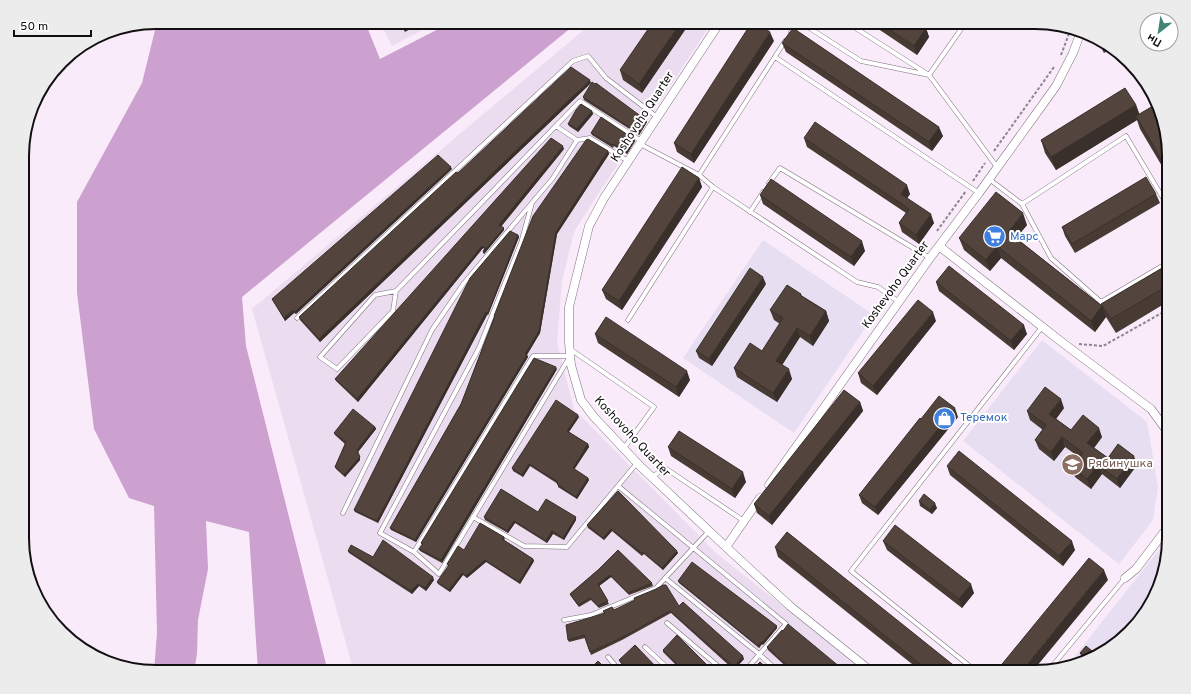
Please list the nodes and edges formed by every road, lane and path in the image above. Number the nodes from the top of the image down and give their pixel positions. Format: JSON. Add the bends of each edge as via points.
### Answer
{"nodes":[{"id":1,"x":715,"y":29,"type":"edge"},
{"id":2,"x":792,"y":29,"type":"edge"},
{"id":3,"x":811,"y":29,"type":"edge"},
{"id":4,"x":857,"y":29,"type":"edge"},
{"id":5,"x":961,"y":29,"type":"edge"},
{"id":6,"x":789,"y":34,"type":"edge"},
{"id":7,"x":1079,"y":37,"type":"edge"},
{"id":8,"x":786,"y":40,"type":"edge"},
{"id":9,"x":775,"y":57,"type":"junction"},
{"id":10,"x":928,"y":75,"type":"junction"},
{"id":11,"x":657,"y":117,"type":"junction"},
{"id":12,"x":556,"y":126,"type":"junction"},
{"id":13,"x":577,"y":140,"type":"junction"},
{"id":14,"x":640,"y":142,"type":"junction"},
{"id":15,"x":628,"y":161,"type":"junction"},
{"id":16,"x":997,"y":167,"type":"junction"},
{"id":17,"x":699,"y":175,"type":"junction"},
{"id":18,"x":989,"y":179,"type":"junction"},
{"id":19,"x":713,"y":187,"type":"junction"},
{"id":20,"x":979,"y":193,"type":"junction"},
{"id":21,"x":1162,"y":196,"type":"edge"},
{"id":22,"x":532,"y":203,"type":"junction"},
{"id":23,"x":1022,"y":204,"type":"junction"},
{"id":24,"x":750,"y":212,"type":"junction"},
{"id":25,"x":939,"y":246,"type":"junction"},
{"id":26,"x":930,"y":258,"type":"junction"},
{"id":27,"x":1162,"y":266,"type":"edge"},
{"id":28,"x":396,"y":291,"type":"junction"},
{"id":29,"x":899,"y":302,"type":"junction"},
{"id":30,"x":1162,"y":313,"type":"edge"},
{"id":31,"x":297,"y":318,"type":"dead end"},
{"id":32,"x":628,"y":320,"type":"dead end"},
{"id":33,"x":1042,"y":327,"type":"junction"},
{"id":34,"x":1063,"y":343,"type":"junction"},
{"id":35,"x":570,"y":353,"type":"junction"},
{"id":36,"x":1162,"y":422,"type":"edge"},
{"id":37,"x":624,"y":448,"type":"junction"},
{"id":38,"x":637,"y":462,"type":"junction"},
{"id":39,"x":652,"y":477,"type":"junction"},
{"id":40,"x":618,"y":486,"type":"junction"},
{"id":41,"x":343,"y":513,"type":"dead end"},
{"id":42,"x":473,"y":517,"type":"junction"},
{"id":43,"x":744,"y":521,"type":"junction"},
{"id":44,"x":709,"y":531,"type":"junction"},
{"id":45,"x":1162,"y":535,"type":"edge"},
{"id":46,"x":726,"y":547,"type":"junction"},
{"id":47,"x":693,"y":549,"type":"junction"},
{"id":48,"x":414,"y":552,"type":"junction"},
{"id":49,"x":665,"y":578,"type":"junction"},
{"id":50,"x":1125,"y":578,"type":"joint"},
{"id":51,"x":564,"y":620,"type":"dead end"},
{"id":52,"x":667,"y":623,"type":"dead end"},
{"id":53,"x":645,"y":646,"type":"dead end"},
{"id":54,"x":759,"y":654,"type":"junction"},
{"id":55,"x":608,"y":657,"type":"dead end"},
{"id":56,"x":1055,"y":664,"type":"edge"},
{"id":57,"x":615,"y":665,"type":"edge"},
{"id":58,"x":665,"y":665,"type":"edge"},
{"id":59,"x":717,"y":665,"type":"edge"},
{"id":60,"x":750,"y":665,"type":"edge"},
{"id":61,"x":771,"y":665,"type":"edge"},
{"id":62,"x":863,"y":665,"type":"edge"},
{"id":63,"x":968,"y":665,"type":"edge"}],
"edges":[{"from":1,"to":11,"type":"street","name":"Koshovoho Quarter"},
{"from":2,"to":6,"type":"lane"},
{"from":3,"to":10,"type":"lane","via":[[861,61]]},
{"from":4,"to":10,"type":"lane"},
{"from":5,"to":10,"type":"lane"},
{"from":7,"to":16,"type":"street","name":"Koshevoho Quarter","via":[[1056,86]]},
{"from":8,"to":9,"type":"lane"},
{"from":9,"to":17,"type":"lane"},
{"from":9,"to":20,"type":"lane"},
{"from":10,"to":16,"type":"lane"},
{"from":11,"to":14,"type":"street","name":"Koshovoho Quarter"},
{"from":11,"to":31,"type":"lane","via":[[606,78],[588,56],[573,61]]},
{"from":12,"to":13,"type":"lane"},
{"from":12,"to":14,"type":"lane","via":[[580,101]]},
{"from":12,"to":28,"type":"lane"},
{"from":13,"to":15,"type":"lane","via":[[590,138]]},
{"from":13,"to":22,"type":"lane","via":[[553,178]]},
{"from":14,"to":15,"type":"street","name":"Koshovoho Quarter"},
{"from":14,"to":17,"type":"lane"},
{"from":15,"to":35,"type":"street","name":"Koshovoho Quarter","via":[[589,226],[569,306]]},
{"from":16,"to":18,"type":"street","name":"Koshevoho Quarter"},
{"from":17,"to":19,"type":"lane"},
{"from":18,"to":20,"type":"street","name":"Koshevoho Quarter"},
{"from":18,"to":23,"type":"lane"},
{"from":19,"to":24,"type":"lane"},
{"from":19,"to":32,"type":"lane"},
{"from":20,"to":25,"type":"street","name":"Koshevoho Quarter"},
{"from":21,"to":23,"type":"lane","via":[[1126,136]]},
{"from":22,"to":41,"type":"lane","via":[[464,283],[432,330]]},
{"from":22,"to":48,"type":"lane","via":[[521,243],[479,348],[380,534]]},
{"from":23,"to":27,"type":"lane","via":[[1051,258],[1101,302]]},
{"from":24,"to":26,"type":"lane","via":[[780,168]]},
{"from":24,"to":29,"type":"lane","via":[[857,282],[878,286]]},
{"from":25,"to":26,"type":"street","name":"Koshevoho Quarter"},
{"from":25,"to":33,"type":"street"},
{"from":26,"to":29,"type":"street","name":"Koshevoho Quarter"},
{"from":28,"to":28,"type":"lane","via":[[375,296],[320,357],[337,369],[393,311]]},
{"from":29,"to":43,"type":"street","name":"Koshevoho Quarter"},
{"from":30,"to":34,"type":"path","via":[[1103,346]]},
{"from":33,"to":34,"type":"street"},
{"from":33,"to":63,"type":"lane","via":[[851,571]]},
{"from":34,"to":36,"type":"street","via":[[1151,409]]},
{"from":35,"to":37,"type":"street","name":"Koshovoho Quarter","via":[[581,400]]},
{"from":35,"to":37,"type":"lane","via":[[654,407]]},
{"from":35,"to":42,"type":"lane"},
{"from":35,"to":48,"type":"lane","via":[[533,356]]},
{"from":37,"to":38,"type":"street","name":"Koshovoho Quarter"},
{"from":38,"to":39,"type":"street","name":"Koshovoho Quarter"},
{"from":38,"to":40,"type":"lane"},
{"from":39,"to":43,"type":"lane","via":[[665,468]]},
{"from":39,"to":44,"type":"street","name":"Koshovoho Quarter"},
{"from":40,"to":42,"type":"lane","via":[[567,547],[524,546]]},
{"from":40,"to":47,"type":"lane"},
{"from":42,"to":48,"type":"lane","via":[[439,574]]},
{"from":43,"to":46,"type":"street","name":"Koshevoho Quarter"},
{"from":44,"to":46,"type":"street","name":"Koshovoho Quarter"},
{"from":44,"to":47,"type":"lane"},
{"from":45,"to":50,"type":"street","via":[[1136,569]]},
{"from":46,"to":62,"type":"street","name":"Koshovoho Quarter","via":[[790,606]]},
{"from":47,"to":49,"type":"lane"},
{"from":47,"to":54,"type":"lane","via":[[786,624]]},
{"from":49,"to":51,"type":"lane","via":[[656,588],[591,615]]},
{"from":49,"to":54,"type":"lane"},
{"from":50,"to":56,"type":"lane"},
{"from":52,"to":59,"type":"lane"},
{"from":53,"to":58,"type":"lane"},
{"from":54,"to":60,"type":"lane"},
{"from":54,"to":61,"type":"lane"},
{"from":55,"to":57,"type":"lane"}]}
